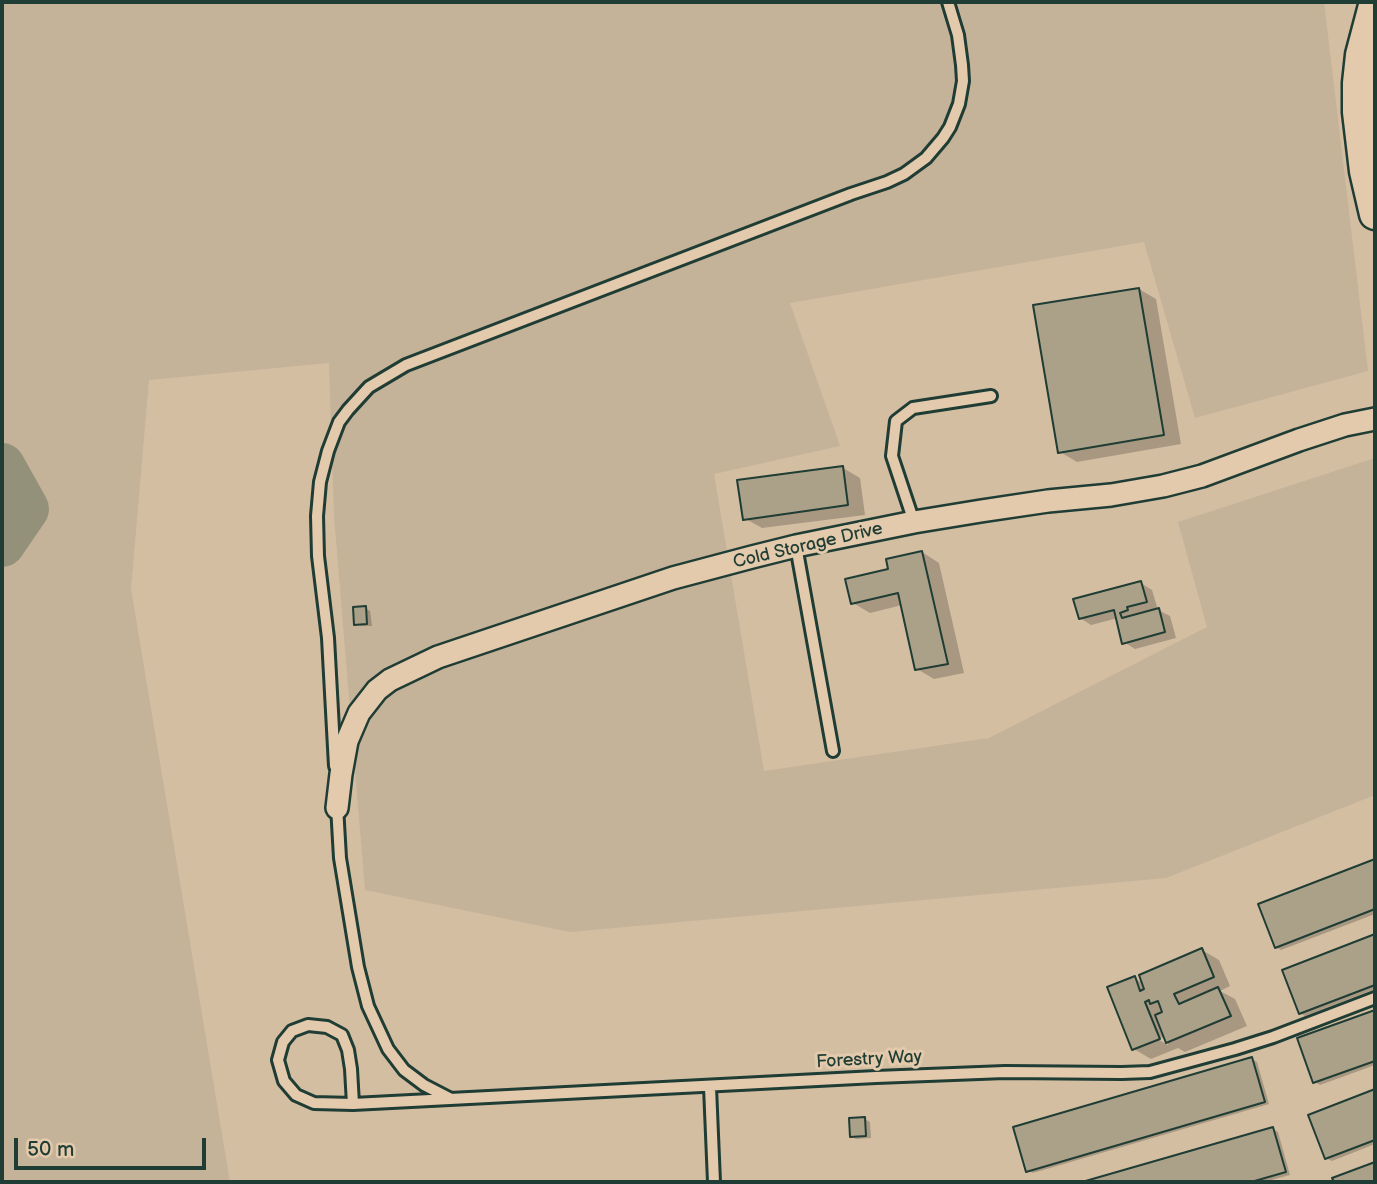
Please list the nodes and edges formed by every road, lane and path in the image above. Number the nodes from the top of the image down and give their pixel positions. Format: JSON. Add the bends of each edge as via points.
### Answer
{"nodes":[{"id":1,"x":948,"y":2,"type":"edge"},
{"id":2,"x":1375,"y":2,"type":"edge"},
{"id":3,"x":1375,"y":214,"type":"edge"},
{"id":4,"x":991,"y":396,"type":"dead end"},
{"id":5,"x":1375,"y":419,"type":"edge"},
{"id":6,"x":914,"y":522,"type":"junction"},
{"id":7,"x":796,"y":546,"type":"junction"},
{"id":8,"x":833,"y":751,"type":"dead end"},
{"id":9,"x":337,"y":808,"type":"junction"},
{"id":10,"x":1375,"y":998,"type":"edge"},
{"id":11,"x":710,"y":1087,"type":"junction"},
{"id":12,"x":451,"y":1099,"type":"junction"},
{"id":13,"x":353,"y":1104,"type":"junction"},
{"id":14,"x":714,"y":1182,"type":"edge"}],
"edges":[{"from":1,"to":9,"type":"lane","via":[[958,35],[961,92],[943,138],[915,167],[887,182],[406,365],[369,387],[348,410],[328,451],[317,516]]},
{"from":2,"to":3,"type":"main road","via":[[1358,83],[1358,112]]},
{"from":4,"to":6,"type":"lane","via":[[913,408],[896,421],[892,456]]},
{"from":5,"to":6,"type":"street","name":"Cold Storage Drive","via":[[1173,484]]},
{"from":6,"to":7,"type":"street","name":"Cold Storage Drive"},
{"from":7,"to":8,"type":"lane"},
{"from":7,"to":9,"type":"street","name":"Cold Storage Drive","via":[[673,578],[438,657],[390,680],[352,725]]},
{"from":9,"to":12,"type":"lane","via":[[340,858],[368,1006],[404,1070]]},
{"from":10,"to":11,"type":"lane","name":"Forestry Way","via":[[1273,1037],[1150,1072],[994,1072]]},
{"from":11,"to":12,"type":"lane","name":"Forestry Way"},
{"from":11,"to":14,"type":"lane"},
{"from":12,"to":13,"type":"lane","name":"Forestry Way"},
{"from":13,"to":13,"type":"lane","name":"Forestry Way","via":[[348,1050],[341,1035],[308,1024],[292,1031],[278,1060],[284,1081],[296,1095],[314,1103]]}]}
